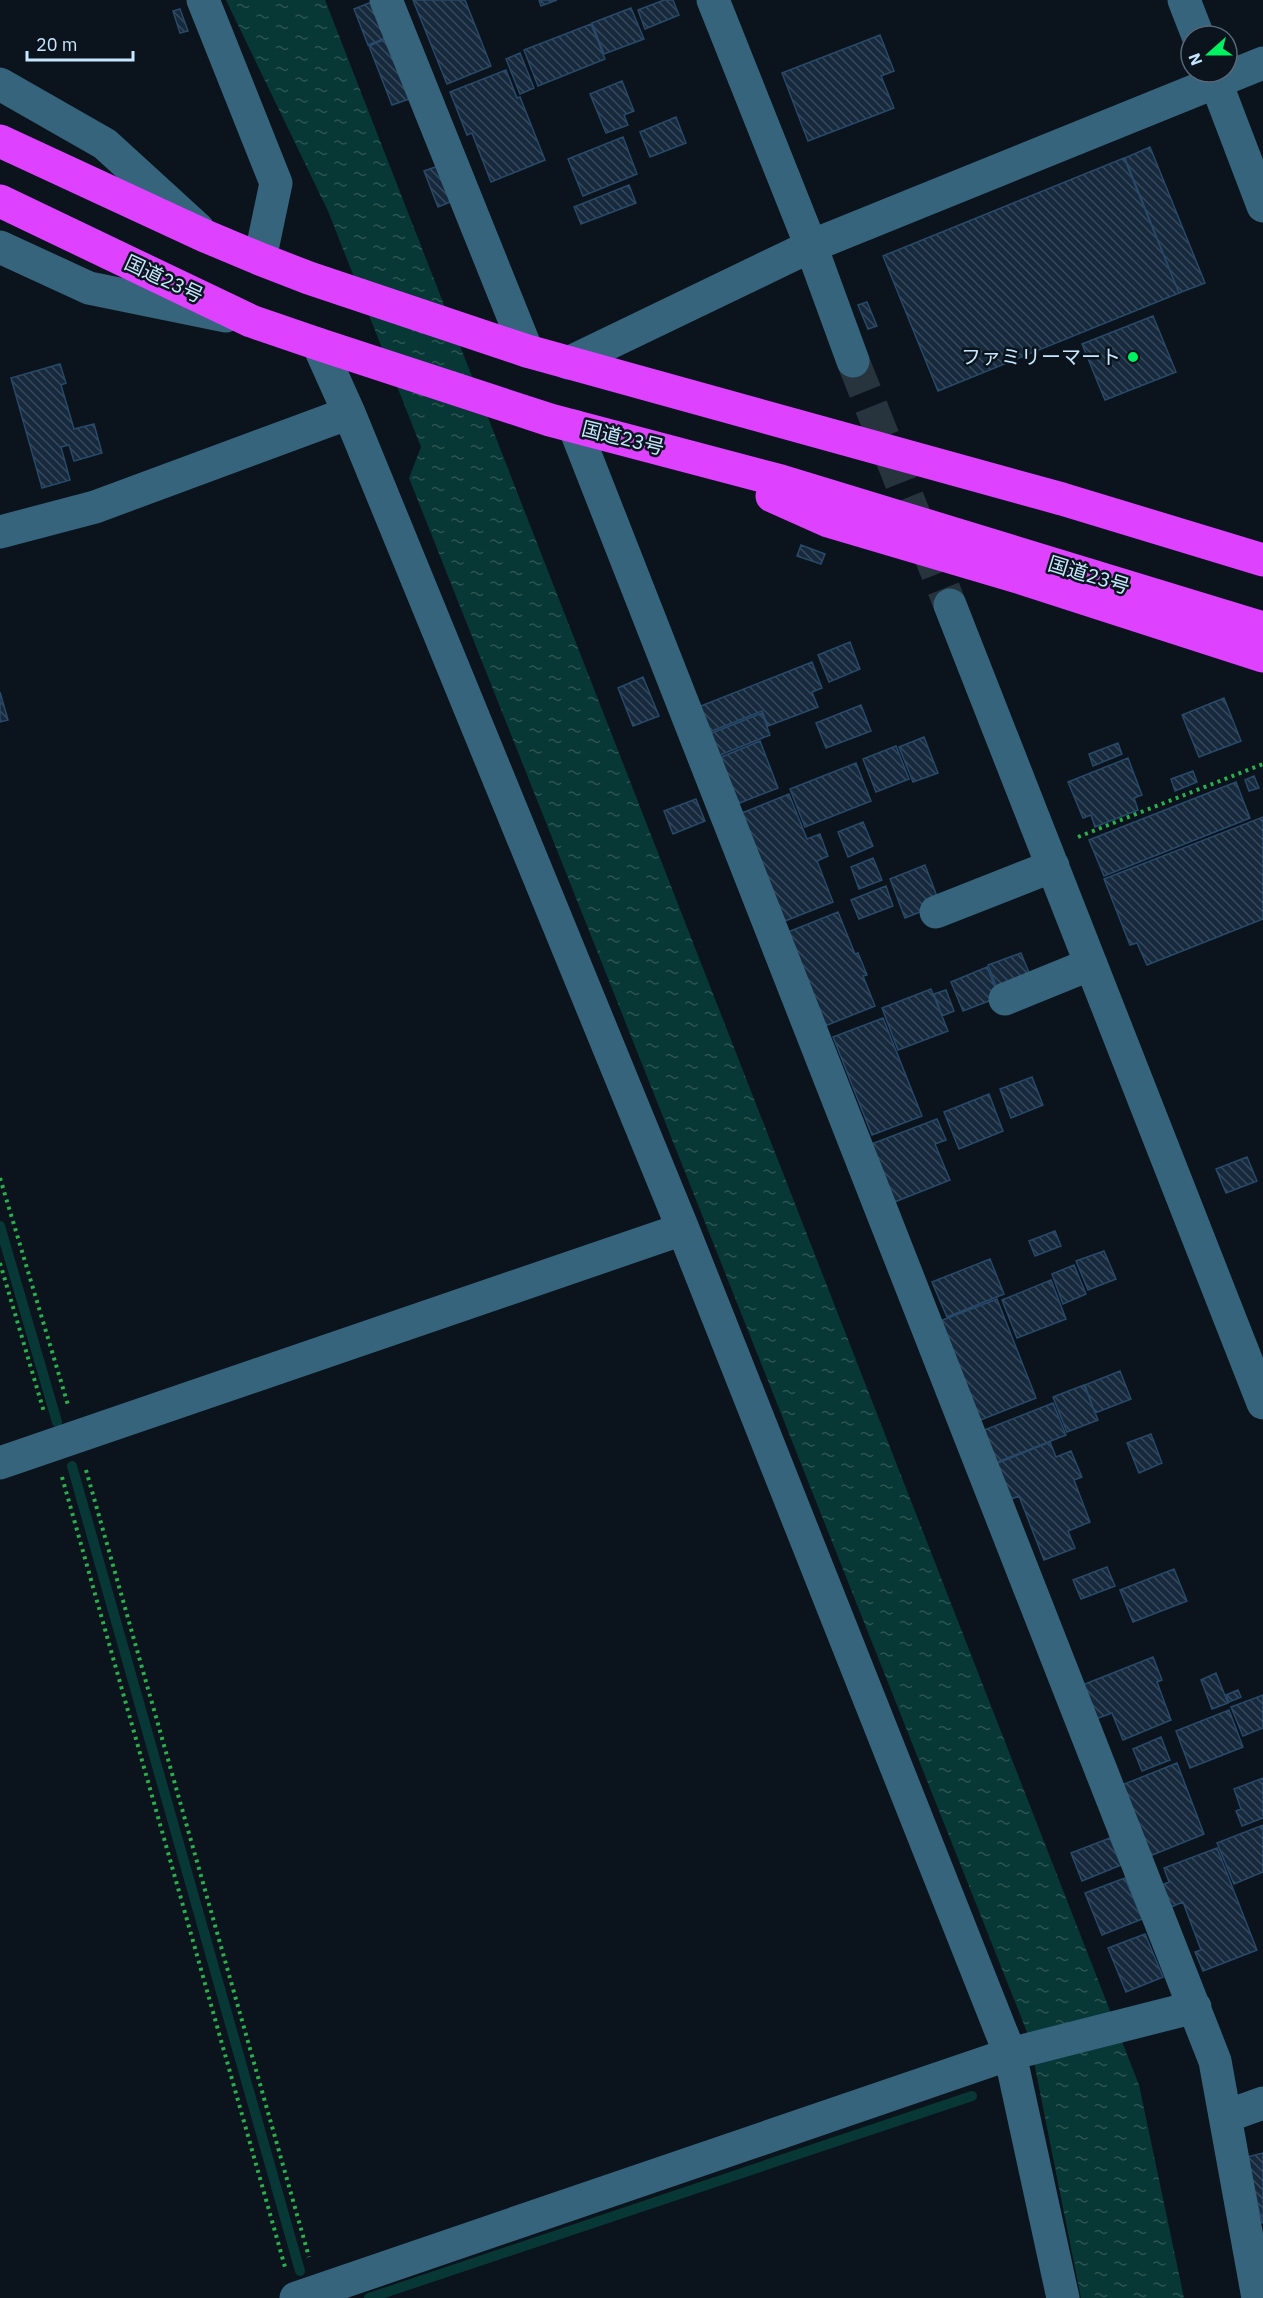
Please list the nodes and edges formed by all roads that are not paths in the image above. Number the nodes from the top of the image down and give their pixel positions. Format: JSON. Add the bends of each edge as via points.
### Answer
{"nodes":[{"id":1,"x":202,"y":0,"type":"edge"},
{"id":2,"x":386,"y":0,"type":"edge"},
{"id":3,"x":713,"y":0,"type":"edge"},
{"id":4,"x":1184,"y":0,"type":"edge"},
{"id":5,"x":1193,"y":24,"type":"edge"},
{"id":6,"x":1263,"y":63,"type":"edge"},
{"id":7,"x":1239,"y":70,"type":"edge"},
{"id":8,"x":0,"y":84,"type":"edge"},
{"id":9,"x":1197,"y":84,"type":"edge"},
{"id":10,"x":1217,"y":84,"type":"edge"},
{"id":11,"x":0,"y":141,"type":"edge"},
{"id":12,"x":0,"y":201,"type":"edge"},
{"id":13,"x":1263,"y":206,"type":"edge"},
{"id":14,"x":205,"y":236,"type":"junction"},
{"id":15,"x":811,"y":246,"type":"junction"},
{"id":16,"x":0,"y":247,"type":"edge"},
{"id":17,"x":260,"y":259,"type":"junction"},
{"id":18,"x":251,"y":321,"type":"junction"},
{"id":19,"x":318,"y":344,"type":"junction"},
{"id":20,"x":527,"y":351,"type":"junction"},
{"id":21,"x":853,"y":361,"type":"tunnel mouth"},
{"id":22,"x":568,"y":363,"type":"junction"},
{"id":23,"x":349,"y":412,"type":"junction"},
{"id":24,"x":562,"y":423,"type":"junction"},
{"id":25,"x":662,"y":448,"type":"junction"},
{"id":26,"x":0,"y":532,"type":"edge"},
{"id":27,"x":1263,"y":560,"type":"edge"},
{"id":28,"x":951,"y":604,"type":"tunnel mouth"},
{"id":29,"x":1263,"y":628,"type":"edge"},
{"id":30,"x":1263,"y":656,"type":"edge"},
{"id":31,"x":1050,"y":858,"type":"junction"},
{"id":32,"x":936,"y":912,"type":"dead end"},
{"id":33,"x":1091,"y":964,"type":"junction"},
{"id":34,"x":1005,"y":999,"type":"dead end"},
{"id":35,"x":683,"y":1229,"type":"junction"},
{"id":36,"x":1263,"y":1403,"type":"edge"},
{"id":37,"x":0,"y":1463,"type":"edge"},
{"id":38,"x":1195,"y":2007,"type":"junction"},
{"id":39,"x":1018,"y":2053,"type":"junction"},
{"id":40,"x":1263,"y":2103,"type":"edge"},
{"id":41,"x":1227,"y":2116,"type":"junction"},
{"id":42,"x":300,"y":2288,"type":"edge"},
{"id":43,"x":1063,"y":2298,"type":"edge"},
{"id":44,"x":1258,"y":2298,"type":"edge"}],
"edges":[{"from":1,"to":17,"type":"street","via":[[276,183]]},
{"from":2,"to":20,"type":"street"},
{"from":3,"to":15,"type":"street"},
{"from":4,"to":5,"type":"street"},
{"from":6,"to":7,"type":"street"},
{"from":8,"to":14,"type":"street","via":[[105,144]]},
{"from":9,"to":15,"type":"street"},
{"from":10,"to":13,"type":"street"},
{"from":11,"to":14,"type":"highway"},
{"from":12,"to":18,"type":"highway","name":"国道23号"},
{"from":14,"to":17,"type":"highway"},
{"from":15,"to":21,"type":"street"},
{"from":15,"to":22,"type":"street"},
{"from":16,"to":18,"type":"street","via":[[89,288]]},
{"from":17,"to":20,"type":"highway"},
{"from":18,"to":19,"type":"highway","name":"国道23号"},
{"from":19,"to":23,"type":"street"},
{"from":19,"to":24,"type":"highway","name":"国道23号"},
{"from":20,"to":22,"type":"highway"},
{"from":22,"to":27,"type":"highway","via":[[1062,499]]},
{"from":23,"to":26,"type":"street","via":[[95,507]]},
{"from":23,"to":35,"type":"street"},
{"from":24,"to":25,"type":"highway","name":"国道23号"},
{"from":24,"to":38,"type":"street"},
{"from":25,"to":29,"type":"highway","name":"国道23号"},
{"from":25,"to":30,"type":"highway","via":[[828,521]]},
{"from":28,"to":31,"type":"street"},
{"from":31,"to":32,"type":"street"},
{"from":31,"to":33,"type":"street"},
{"from":33,"to":34,"type":"street"},
{"from":33,"to":36,"type":"street"},
{"from":35,"to":37,"type":"street"},
{"from":35,"to":39,"type":"street"},
{"from":38,"to":39,"type":"street"},
{"from":38,"to":41,"type":"street","via":[[1215,2061]]},
{"from":39,"to":42,"type":"street"},
{"from":39,"to":43,"type":"street"},
{"from":40,"to":41,"type":"street"},
{"from":41,"to":44,"type":"street"}]}
